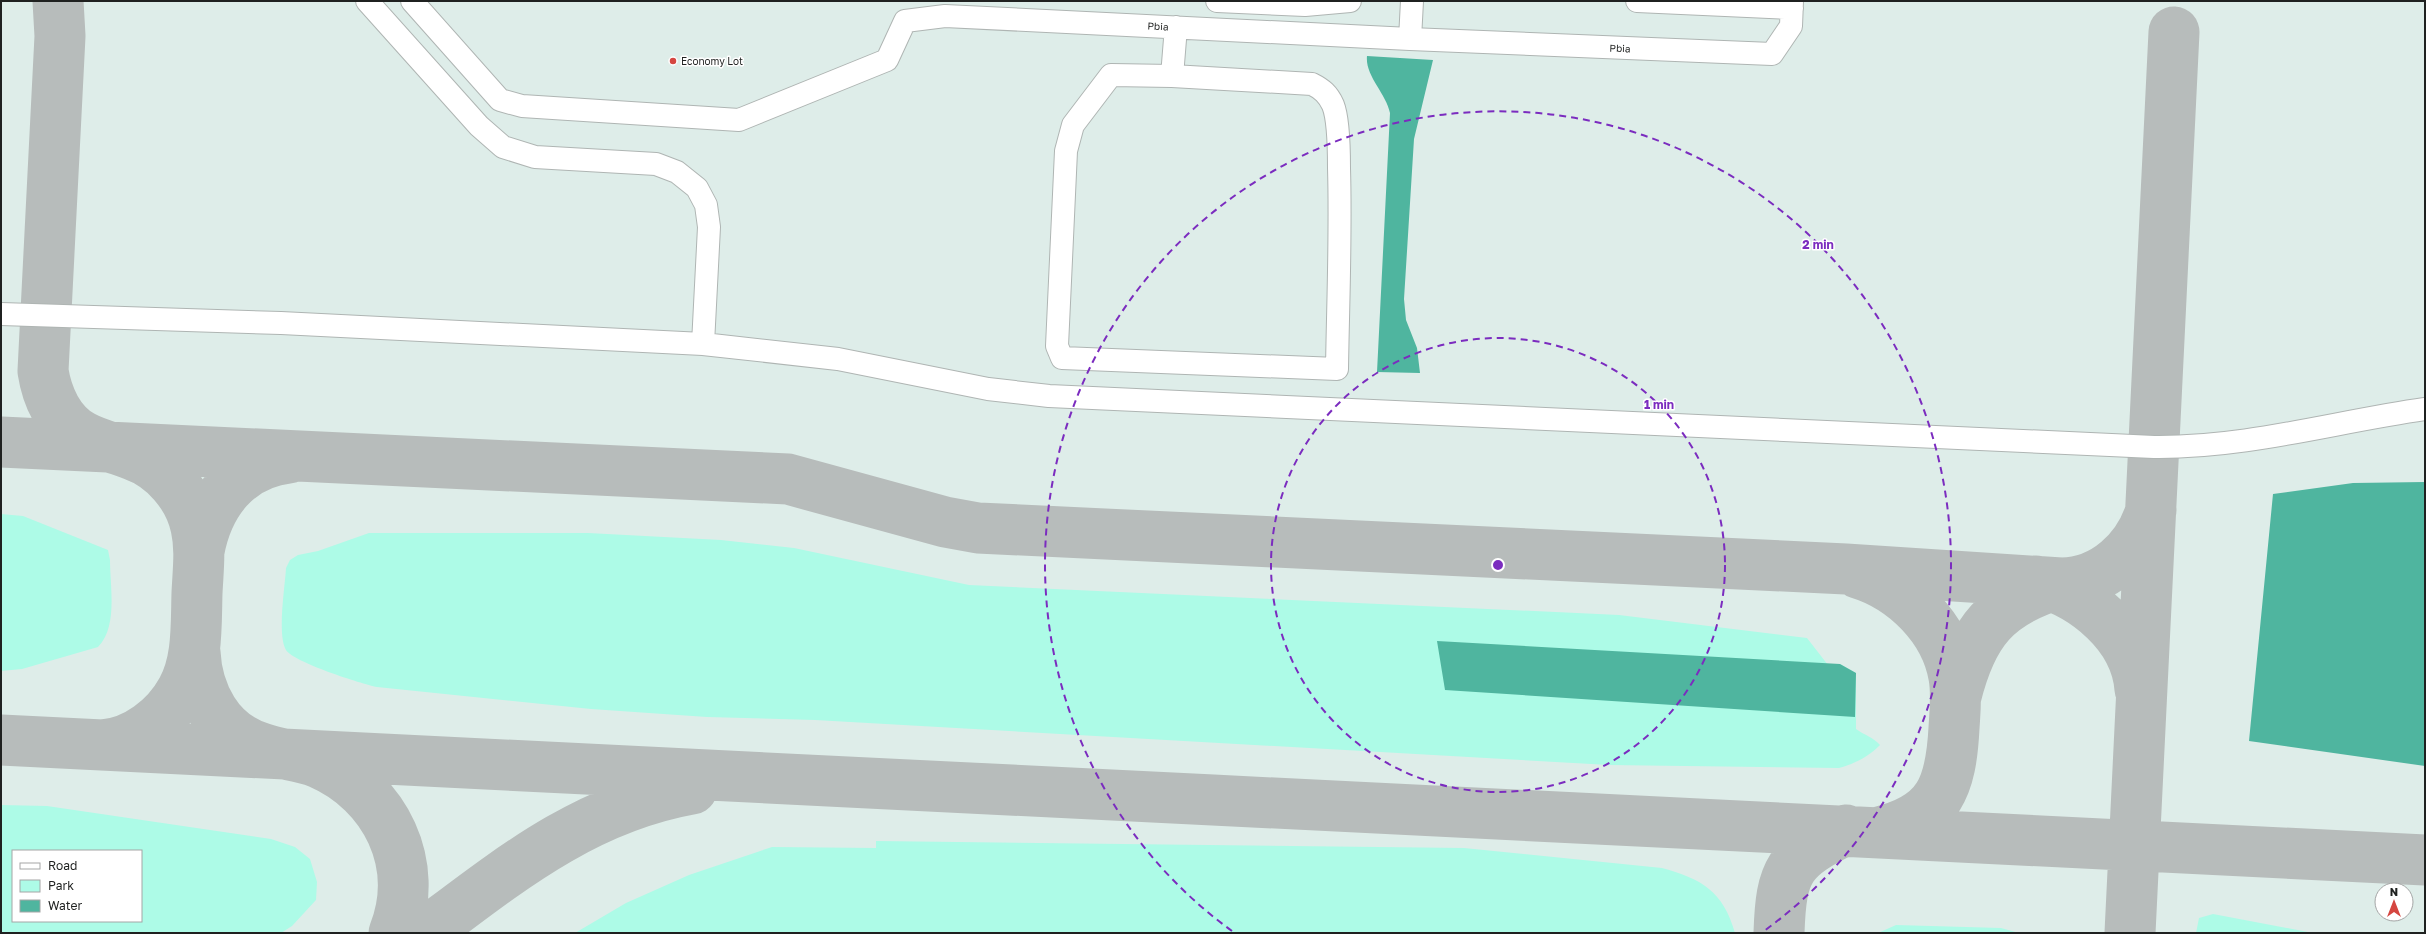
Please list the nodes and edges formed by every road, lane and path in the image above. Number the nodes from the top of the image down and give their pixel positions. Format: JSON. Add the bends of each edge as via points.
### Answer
{"nodes":[{"id":1,"x":367,"y":1,"type":"edge"},
{"id":2,"x":412,"y":1,"type":"edge"},
{"id":3,"x":1217,"y":1,"type":"edge"},
{"id":4,"x":1350,"y":1,"type":"edge"},
{"id":5,"x":1412,"y":1,"type":"edge"},
{"id":6,"x":1637,"y":1,"type":"edge"},
{"id":7,"x":1792,"y":5,"type":"edge"},
{"id":8,"x":946,"y":8,"type":"edge"},
{"id":9,"x":1176,"y":27,"type":"junction"},
{"id":10,"x":1410,"y":39,"type":"junction"},
{"id":11,"x":1172,"y":76,"type":"junction"},
{"id":12,"x":1,"y":314,"type":"edge"},
{"id":13,"x":703,"y":344,"type":"junction"},
{"id":14,"x":2425,"y":409,"type":"edge"}],
"edges":[{"from":1,"to":13,"type":"lane","via":[[479,126],[504,147],[535,157],[656,164],[677,172],[697,188],[706,205],[709,227]]},
{"from":2,"to":8,"type":"lane","name":"Pbia","via":[[500,100],[522,106],[739,120],[887,60],[905,21]]},
{"from":3,"to":4,"type":"lane","via":[[1305,5]]},
{"from":5,"to":10,"type":"lane"},
{"from":6,"to":7,"type":"lane"},
{"from":7,"to":10,"type":"lane","name":"Pbia","via":[[1791,26],[1772,54]]},
{"from":8,"to":9,"type":"lane","name":"Pbia"},
{"from":9,"to":10,"type":"lane","name":"Pbia"},
{"from":9,"to":11,"type":"lane"},
{"from":11,"to":11,"type":"lane","via":[[1111,75],[1073,125],[1066,151],[1057,346],[1062,358],[1337,369],[1340,208],[1338,151],[1333,107],[1329,97],[1322,89],[1312,84]]},
{"from":12,"to":13,"type":"lane","via":[[281,323]]},
{"from":13,"to":14,"type":"lane","via":[[838,358],[988,389],[1049,396],[2154,447],[2236,443]]}]}
